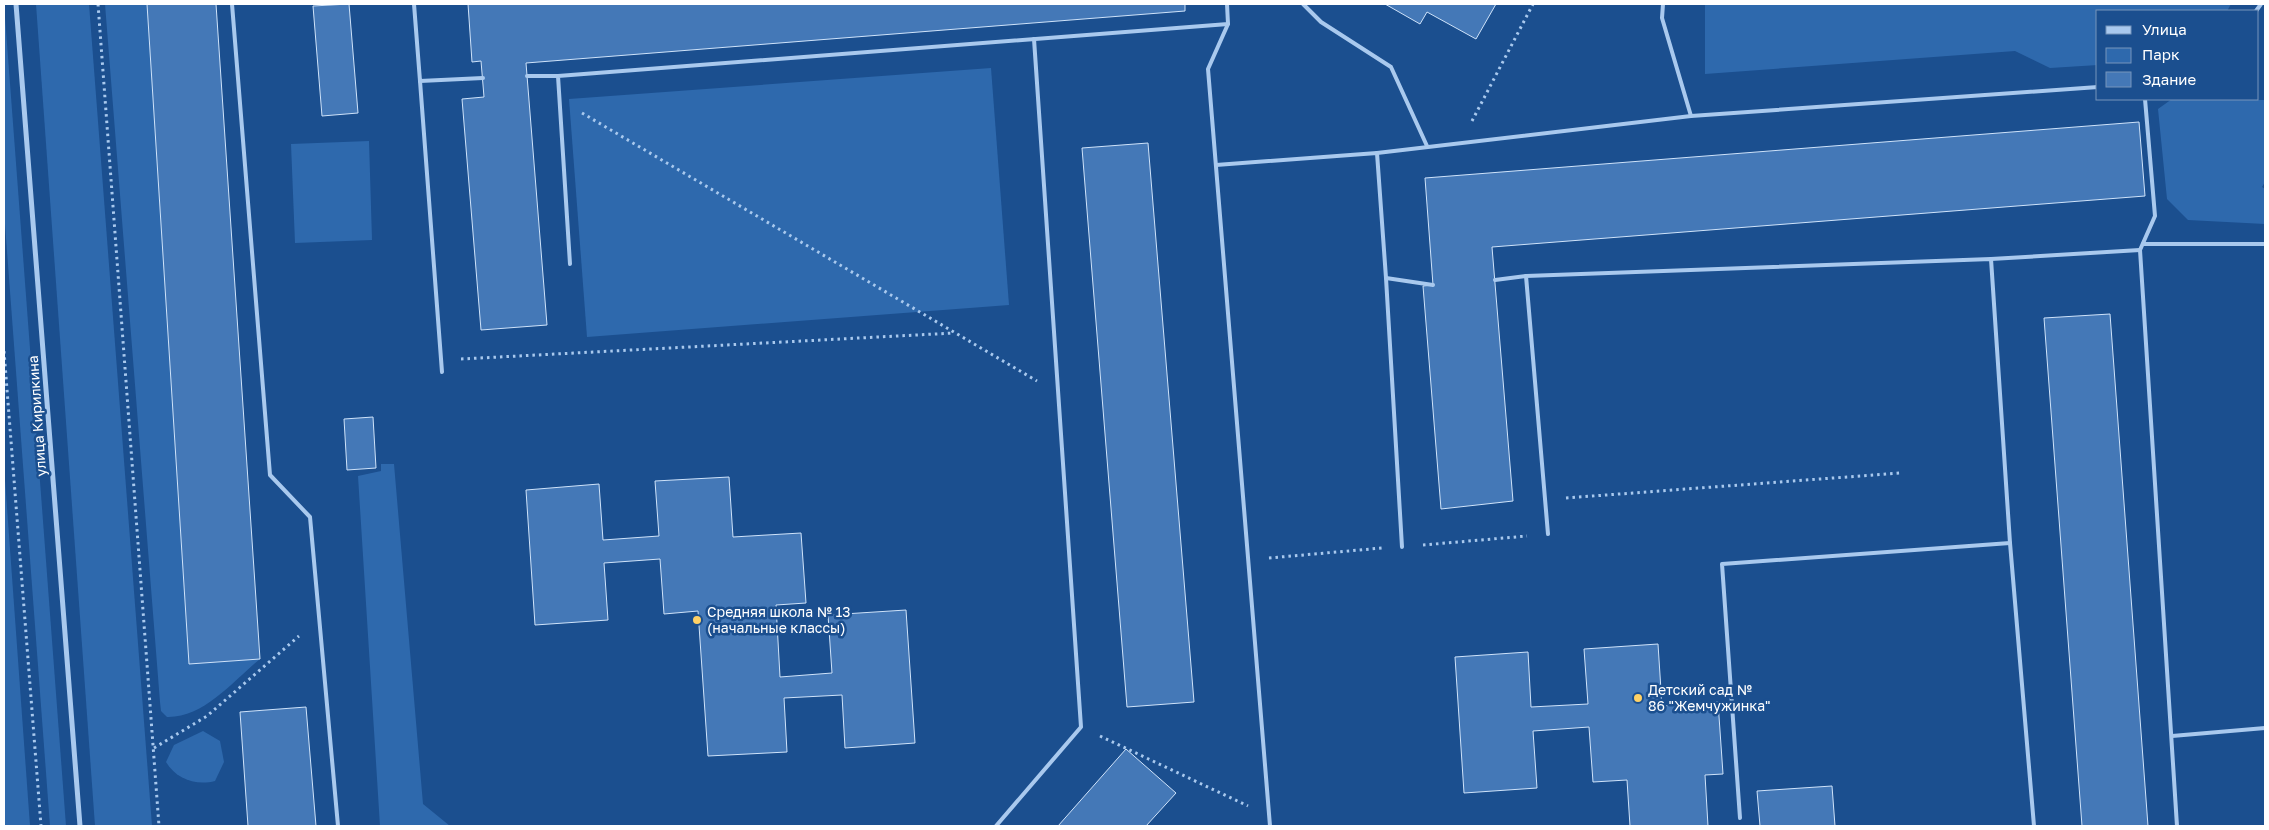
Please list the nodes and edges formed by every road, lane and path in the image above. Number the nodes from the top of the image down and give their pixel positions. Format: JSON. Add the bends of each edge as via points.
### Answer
{"nodes":[{"id":1,"x":16,"y":4,"type":"edge"},
{"id":2,"x":98,"y":4,"type":"edge"},
{"id":3,"x":232,"y":4,"type":"edge"},
{"id":4,"x":414,"y":4,"type":"edge"},
{"id":5,"x":1227,"y":4,"type":"edge"},
{"id":6,"x":1303,"y":4,"type":"edge"},
{"id":7,"x":1533,"y":4,"type":"edge"},
{"id":8,"x":1663,"y":4,"type":"edge"},
{"id":9,"x":1228,"y":24,"type":"junction"},
{"id":10,"x":1034,"y":39,"type":"junction"},
{"id":11,"x":527,"y":76,"type":"dead end"},
{"id":12,"x":558,"y":76,"type":"junction"},
{"id":13,"x":483,"y":78,"type":"dead end"},
{"id":14,"x":420,"y":81,"type":"junction"},
{"id":15,"x":2096,"y":87,"type":"edge"},
{"id":16,"x":560,"y":100,"type":"junction"},
{"id":17,"x":2145,"y":100,"type":"edge"},
{"id":18,"x":1691,"y":116,"type":"junction"},
{"id":19,"x":1461,"y":143,"type":"junction"},
{"id":20,"x":1427,"y":146,"type":"junction"},
{"id":21,"x":1377,"y":153,"type":"junction"},
{"id":22,"x":1216,"y":164,"type":"junction"},
{"id":23,"x":2143,"y":244,"type":"junction"},
{"id":24,"x":2265,"y":244,"type":"edge"},
{"id":25,"x":2140,"y":250,"type":"junction"},
{"id":26,"x":1991,"y":259,"type":"junction"},
{"id":27,"x":570,"y":264,"type":"dead end"},
{"id":28,"x":1526,"y":276,"type":"junction"},
{"id":29,"x":1386,"y":278,"type":"junction"},
{"id":30,"x":1495,"y":280,"type":"dead end"},
{"id":31,"x":1433,"y":285,"type":"dead end"},
{"id":32,"x":955,"y":333,"type":"junction"},
{"id":33,"x":4,"y":351,"type":"edge"},
{"id":34,"x":441,"y":360,"type":"junction"},
{"id":35,"x":442,"y":372,"type":"dead end"},
{"id":36,"x":1058,"y":394,"type":"junction"},
{"id":37,"x":1900,"y":473,"type":"dead end"},
{"id":38,"x":1546,"y":500,"type":"junction"},
{"id":39,"x":1548,"y":534,"type":"dead end"},
{"id":40,"x":2010,"y":543,"type":"junction"},
{"id":41,"x":1402,"y":547,"type":"dead end"},
{"id":42,"x":320,"y":618,"type":"junction"},
{"id":43,"x":1082,"y":727,"type":"junction"},
{"id":44,"x":2265,"y":728,"type":"edge"},
{"id":45,"x":2172,"y":736,"type":"junction"},
{"id":46,"x":154,"y":748,"type":"junction"},
{"id":47,"x":1270,"y":817,"type":"junction"},
{"id":48,"x":1740,"y":818,"type":"dead end"},
{"id":49,"x":41,"y":826,"type":"edge"},
{"id":50,"x":80,"y":826,"type":"edge"},
{"id":51,"x":159,"y":826,"type":"edge"},
{"id":52,"x":338,"y":826,"type":"edge"},
{"id":53,"x":996,"y":826,"type":"edge"},
{"id":54,"x":1270,"y":826,"type":"edge"},
{"id":55,"x":2034,"y":826,"type":"edge"},
{"id":56,"x":2177,"y":826,"type":"edge"}],
"edges":[{"from":1,"to":50,"type":"street","name":"улица Кирилкина"},
{"from":2,"to":46,"type":"path"},
{"from":3,"to":42,"type":"lane","via":[[270,475],[310,517]]},
{"from":4,"to":14,"type":"lane"},
{"from":5,"to":9,"type":"lane"},
{"from":6,"to":20,"type":"lane","via":[[1321,22],[1391,67]]},
{"from":7,"to":19,"type":"path"},
{"from":8,"to":18,"type":"lane","via":[[1662,18]]},
{"from":9,"to":10,"type":"lane"},
{"from":9,"to":22,"type":"lane","via":[[1208,69]]},
{"from":10,"to":12,"type":"lane"},
{"from":10,"to":36,"type":"lane"},
{"from":11,"to":12,"type":"lane"},
{"from":12,"to":16,"type":"lane"},
{"from":13,"to":14,"type":"lane"},
{"from":14,"to":34,"type":"lane"},
{"from":15,"to":18,"type":"lane"},
{"from":16,"to":27,"type":"lane"},
{"from":16,"to":32,"type":"path"},
{"from":17,"to":23,"type":"lane","via":[[2155,216]]},
{"from":18,"to":19,"type":"lane"},
{"from":19,"to":20,"type":"lane"},
{"from":20,"to":21,"type":"lane"},
{"from":21,"to":22,"type":"lane"},
{"from":21,"to":29,"type":"lane"},
{"from":22,"to":47,"type":"lane"},
{"from":23,"to":24,"type":"lane"},
{"from":23,"to":25,"type":"lane"},
{"from":25,"to":26,"type":"lane"},
{"from":25,"to":45,"type":"lane"},
{"from":26,"to":28,"type":"lane"},
{"from":26,"to":40,"type":"lane"},
{"from":28,"to":30,"type":"lane"},
{"from":28,"to":38,"type":"lane"},
{"from":29,"to":31,"type":"lane"},
{"from":29,"to":41,"type":"lane"},
{"from":32,"to":34,"type":"path"},
{"from":32,"to":36,"type":"path"},
{"from":33,"to":49,"type":"path"},
{"from":34,"to":35,"type":"lane"},
{"from":36,"to":43,"type":"lane"},
{"from":37,"to":38,"type":"path"},
{"from":38,"to":39,"type":"lane"},
{"from":40,"to":48,"type":"lane","via":[[1722,564]]},
{"from":40,"to":55,"type":"lane"},
{"from":42,"to":46,"type":"path","via":[[207,716]]},
{"from":42,"to":52,"type":"lane"},
{"from":43,"to":47,"type":"path"},
{"from":43,"to":53,"type":"lane"},
{"from":44,"to":45,"type":"lane"},
{"from":45,"to":56,"type":"lane"},
{"from":46,"to":51,"type":"path"},
{"from":47,"to":54,"type":"lane"}]}
